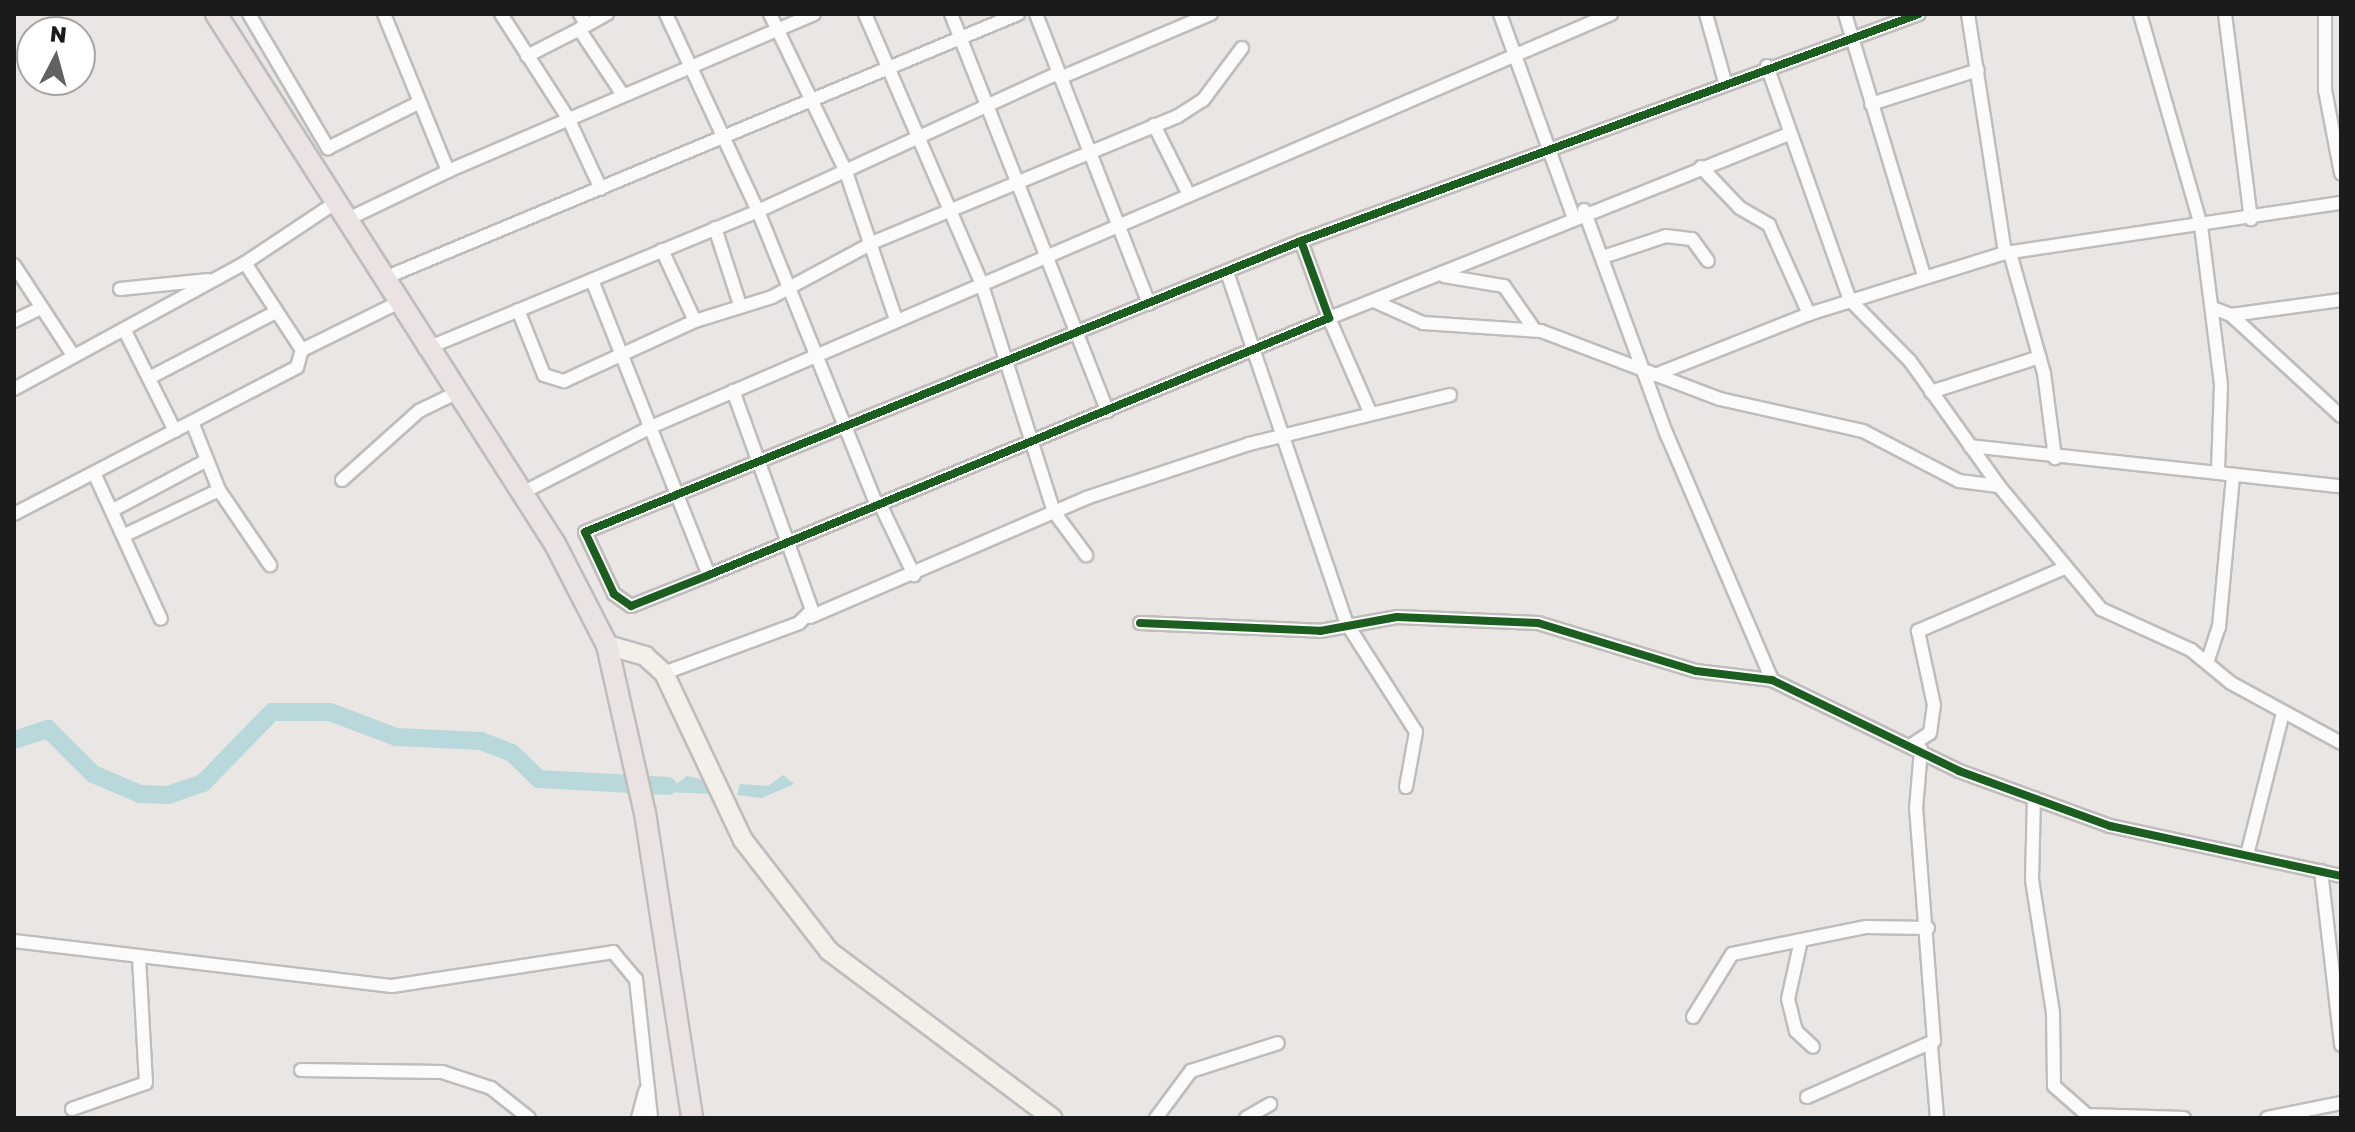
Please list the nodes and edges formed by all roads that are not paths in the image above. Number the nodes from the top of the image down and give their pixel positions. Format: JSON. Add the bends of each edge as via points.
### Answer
{"nodes":[{"id":1,"x":216,"y":14,"type":"edge"},
{"id":2,"x":249,"y":14,"type":"edge"},
{"id":3,"x":384,"y":14,"type":"edge"},
{"id":4,"x":501,"y":14,"type":"edge"},
{"id":5,"x":607,"y":14,"type":"edge"},
{"id":6,"x":666,"y":14,"type":"edge"},
{"id":7,"x":770,"y":14,"type":"edge"},
{"id":8,"x":814,"y":14,"type":"edge"},
{"id":9,"x":865,"y":14,"type":"edge"},
{"id":10,"x":951,"y":14,"type":"edge"},
{"id":11,"x":1018,"y":14,"type":"edge"},
{"id":12,"x":1036,"y":14,"type":"edge"},
{"id":13,"x":1211,"y":14,"type":"edge"},
{"id":14,"x":1500,"y":14,"type":"edge"},
{"id":15,"x":1611,"y":14,"type":"edge"},
{"id":16,"x":1706,"y":14,"type":"edge"},
{"id":17,"x":1845,"y":14,"type":"edge"},
{"id":18,"x":1919,"y":14,"type":"edge"},
{"id":19,"x":1968,"y":14,"type":"edge"},
{"id":20,"x":2140,"y":14,"type":"edge"},
{"id":21,"x":2225,"y":14,"type":"edge"},
{"id":22,"x":2325,"y":14,"type":"edge"},
{"id":23,"x":582,"y":23,"type":"edge"},
{"id":24,"x":780,"y":31,"type":"junction"},
{"id":25,"x":1852,"y":38,"type":"junction"},
{"id":26,"x":961,"y":39,"type":"junction"},
{"id":27,"x":1242,"y":48,"type":"dead end"},
{"id":28,"x":527,"y":56,"type":"junction"},
{"id":29,"x":1514,"y":56,"type":"junction"},
{"id":30,"x":692,"y":66,"type":"junction"},
{"id":31,"x":1767,"y":66,"type":"junction"},
{"id":32,"x":886,"y":70,"type":"junction"},
{"id":33,"x":1978,"y":70,"type":"junction"},
{"id":34,"x":1059,"y":75,"type":"junction"},
{"id":35,"x":1725,"y":82,"type":"junction"},
{"id":36,"x":623,"y":95,"type":"junction"},
{"id":37,"x":815,"y":101,"type":"junction"},
{"id":38,"x":418,"y":103,"type":"junction"},
{"id":39,"x":988,"y":104,"type":"junction"},
{"id":40,"x":1871,"y":104,"type":"junction"},
{"id":41,"x":568,"y":118,"type":"junction"},
{"id":42,"x":1154,"y":125,"type":"junction"},
{"id":43,"x":1788,"y":134,"type":"junction"},
{"id":44,"x":724,"y":138,"type":"junction"},
{"id":45,"x":915,"y":139,"type":"junction"},
{"id":46,"x":1548,"y":145,"type":"junction"},
{"id":47,"x":1091,"y":154,"type":"junction"},
{"id":48,"x":1701,"y":167,"type":"junction"},
{"id":49,"x":448,"y":171,"type":"junction"},
{"id":50,"x":846,"y":172,"type":"junction"},
{"id":51,"x":2341,"y":173,"type":"edge"},
{"id":52,"x":1022,"y":180,"type":"junction"},
{"id":53,"x":601,"y":189,"type":"junction"},
{"id":54,"x":1189,"y":195,"type":"junction"},
{"id":55,"x":2341,"y":203,"type":"edge"},
{"id":56,"x":343,"y":210,"type":"junction"},
{"id":57,"x":758,"y":211,"type":"junction"},
{"id":58,"x":947,"y":212,"type":"junction"},
{"id":59,"x":1578,"y":213,"type":"junction"},
{"id":60,"x":2251,"y":219,"type":"junction"},
{"id":61,"x":1120,"y":223,"type":"junction"},
{"id":62,"x":2201,"y":226,"type":"junction"},
{"id":63,"x":715,"y":228,"type":"junction"},
{"id":64,"x":1301,"y":241,"type":"junction"},
{"id":65,"x":874,"y":242,"type":"junction"},
{"id":66,"x":662,"y":250,"type":"junction"},
{"id":67,"x":1050,"y":252,"type":"junction"},
{"id":68,"x":2008,"y":253,"type":"junction"},
{"id":69,"x":1603,"y":257,"type":"junction"},
{"id":70,"x":1708,"y":261,"type":"dead end"},
{"id":71,"x":245,"y":263,"type":"junction"},
{"id":72,"x":14,"y":265,"type":"edge"},
{"id":73,"x":1228,"y":275,"type":"junction"},
{"id":74,"x":1441,"y":275,"type":"junction"},
{"id":75,"x":1924,"y":276,"type":"junction"},
{"id":76,"x":382,"y":279,"type":"junction"},
{"id":77,"x":215,"y":280,"type":"junction"},
{"id":78,"x":592,"y":280,"type":"junction"},
{"id":79,"x":981,"y":282,"type":"junction"},
{"id":80,"x":787,"y":288,"type":"junction"},
{"id":81,"x":120,"y":289,"type":"dead end"},
{"id":82,"x":1850,"y":300,"type":"junction"},
{"id":83,"x":2341,"y":300,"type":"edge"},
{"id":84,"x":1374,"y":301,"type":"junction"},
{"id":85,"x":397,"y":303,"type":"junction"},
{"id":86,"x":1149,"y":304,"type":"junction"},
{"id":87,"x":740,"y":305,"type":"junction"},
{"id":88,"x":41,"y":308,"type":"junction"},
{"id":89,"x":2213,"y":308,"type":"junction"},
{"id":90,"x":518,"y":310,"type":"junction"},
{"id":91,"x":276,"y":312,"type":"junction"},
{"id":92,"x":1809,"y":314,"type":"junction"},
{"id":93,"x":2231,"y":315,"type":"junction"},
{"id":94,"x":1329,"y":318,"type":"junction"},
{"id":95,"x":896,"y":320,"type":"junction"},
{"id":96,"x":14,"y":321,"type":"edge"},
{"id":97,"x":695,"y":321,"type":"junction"},
{"id":98,"x":124,"y":329,"type":"junction"},
{"id":99,"x":1534,"y":329,"type":"junction"},
{"id":100,"x":1075,"y":332,"type":"junction"},
{"id":101,"x":425,"y":349,"type":"junction"},
{"id":102,"x":302,"y":350,"type":"junction"},
{"id":103,"x":1256,"y":350,"type":"junction"},
{"id":104,"x":624,"y":351,"type":"junction"},
{"id":105,"x":73,"y":355,"type":"junction"},
{"id":106,"x":2040,"y":357,"type":"junction"},
{"id":107,"x":815,"y":358,"type":"junction"},
{"id":108,"x":1007,"y":363,"type":"junction"},
{"id":109,"x":1641,"y":369,"type":"junction"},
{"id":110,"x":1655,"y":375,"type":"junction"},
{"id":111,"x":149,"y":378,"type":"junction"},
{"id":112,"x":14,"y":389,"type":"edge"},
{"id":113,"x":733,"y":391,"type":"junction"},
{"id":114,"x":1931,"y":392,"type":"junction"},
{"id":115,"x":454,"y":394,"type":"junction"},
{"id":116,"x":1450,"y":395,"type":"dead end"},
{"id":117,"x":1107,"y":411,"type":"junction"},
{"id":118,"x":1370,"y":412,"type":"junction"},
{"id":119,"x":2341,"y":416,"type":"edge"},
{"id":120,"x":192,"y":422,"type":"junction"},
{"id":121,"x":653,"y":426,"type":"junction"},
{"id":122,"x":844,"y":430,"type":"junction"},
{"id":123,"x":175,"y":431,"type":"junction"},
{"id":124,"x":1286,"y":434,"type":"junction"},
{"id":125,"x":1026,"y":444,"type":"junction"},
{"id":126,"x":1970,"y":446,"type":"junction"},
{"id":127,"x":2055,"y":458,"type":"junction"},
{"id":128,"x":205,"y":461,"type":"junction"},
{"id":129,"x":758,"y":464,"type":"junction"},
{"id":130,"x":2218,"y":473,"type":"junction"},
{"id":131,"x":95,"y":475,"type":"junction"},
{"id":132,"x":2233,"y":475,"type":"junction"},
{"id":133,"x":342,"y":480,"type":"dead end"},
{"id":134,"x":1999,"y":486,"type":"junction"},
{"id":135,"x":2341,"y":486,"type":"edge"},
{"id":136,"x":219,"y":490,"type":"junction"},
{"id":137,"x":520,"y":494,"type":"junction"},
{"id":138,"x":682,"y":495,"type":"junction"},
{"id":139,"x":878,"y":504,"type":"junction"},
{"id":140,"x":113,"y":510,"type":"junction"},
{"id":141,"x":1054,"y":512,"type":"junction"},
{"id":142,"x":14,"y":514,"type":"edge"},
{"id":143,"x":125,"y":535,"type":"junction"},
{"id":144,"x":789,"y":540,"type":"junction"},
{"id":145,"x":1086,"y":555,"type":"dead end"},
{"id":146,"x":270,"y":565,"type":"dead end"},
{"id":147,"x":2064,"y":568,"type":"junction"},
{"id":148,"x":709,"y":575,"type":"junction"},
{"id":149,"x":914,"y":575,"type":"junction"},
{"id":150,"x":810,"y":617,"type":"junction"},
{"id":151,"x":161,"y":619,"type":"dead end"},
{"id":152,"x":1140,"y":623,"type":"dead end"},
{"id":153,"x":1347,"y":624,"type":"junction"},
{"id":154,"x":607,"y":645,"type":"junction"},
{"id":155,"x":2207,"y":663,"type":"junction"},
{"id":156,"x":664,"y":673,"type":"junction"},
{"id":157,"x":1772,"y":680,"type":"junction"},
{"id":158,"x":2283,"y":713,"type":"junction"},
{"id":159,"x":2341,"y":743,"type":"edge"},
{"id":160,"x":1917,"y":747,"type":"junction"},
{"id":161,"x":1406,"y":787,"type":"dead end"},
{"id":162,"x":2034,"y":798,"type":"junction"},
{"id":163,"x":2247,"y":855,"type":"junction"},
{"id":164,"x":2321,"y":871,"type":"junction"},
{"id":165,"x":2341,"y":876,"type":"edge"},
{"id":166,"x":1928,"y":928,"type":"junction"},
{"id":167,"x":1801,"y":940,"type":"junction"},
{"id":168,"x":14,"y":941,"type":"edge"},
{"id":169,"x":2329,"y":955,"type":"junction"},
{"id":170,"x":139,"y":958,"type":"junction"},
{"id":171,"x":2341,"y":961,"type":"edge"},
{"id":172,"x":1693,"y":1017,"type":"dead end"},
{"id":173,"x":1278,"y":1043,"type":"dead end"},
{"id":174,"x":2341,"y":1045,"type":"edge"},
{"id":175,"x":1931,"y":1046,"type":"junction"},
{"id":176,"x":1813,"y":1047,"type":"dead end"},
{"id":177,"x":301,"y":1070,"type":"dead end"},
{"id":178,"x":646,"y":1090,"type":"junction"},
{"id":179,"x":1807,"y":1097,"type":"dead end"},
{"id":180,"x":2341,"y":1103,"type":"edge"},
{"id":181,"x":1270,"y":1104,"type":"dead end"},
{"id":182,"x":72,"y":1109,"type":"dead end"},
{"id":183,"x":529,"y":1118,"type":"edge"},
{"id":184,"x":638,"y":1118,"type":"edge"},
{"id":185,"x":651,"y":1118,"type":"edge"},
{"id":186,"x":692,"y":1118,"type":"edge"},
{"id":187,"x":1052,"y":1118,"type":"edge"},
{"id":188,"x":1156,"y":1118,"type":"edge"},
{"id":189,"x":1246,"y":1118,"type":"edge"},
{"id":190,"x":1937,"y":1118,"type":"edge"},
{"id":191,"x":2184,"y":1118,"type":"edge"},
{"id":192,"x":2267,"y":1118,"type":"edge"}],
"edges":[{"from":1,"to":56,"type":"highway"},
{"from":2,"to":38,"type":"street","via":[[328,148]]},
{"from":3,"to":38,"type":"street"},
{"from":4,"to":28,"type":"street"},
{"from":5,"to":23,"type":"street"},
{"from":6,"to":30,"type":"street"},
{"from":7,"to":24,"type":"street"},
{"from":8,"to":24,"type":"street"},
{"from":9,"to":32,"type":"street"},
{"from":10,"to":26,"type":"street"},
{"from":11,"to":26,"type":"street"},
{"from":12,"to":34,"type":"street"},
{"from":13,"to":34,"type":"street"},
{"from":14,"to":29,"type":"street"},
{"from":15,"to":29,"type":"street"},
{"from":16,"to":35,"type":"street"},
{"from":17,"to":25,"type":"street"},
{"from":18,"to":25,"type":"street"},
{"from":19,"to":33,"type":"street"},
{"from":20,"to":62,"type":"street"},
{"from":21,"to":60,"type":"street"},
{"from":22,"to":51,"type":"street","via":[[2325,90]]},
{"from":23,"to":28,"type":"street"},
{"from":23,"to":36,"type":"street"},
{"from":24,"to":30,"type":"street"},
{"from":24,"to":37,"type":"street"},
{"from":25,"to":31,"type":"street"},
{"from":25,"to":40,"type":"street"},
{"from":26,"to":32,"type":"street"},
{"from":26,"to":39,"type":"street"},
{"from":27,"to":42,"type":"street","via":[[1203,100]]},
{"from":28,"to":41,"type":"street"},
{"from":29,"to":46,"type":"street"},
{"from":29,"to":54,"type":"street"},
{"from":30,"to":36,"type":"street"},
{"from":30,"to":44,"type":"street"},
{"from":31,"to":35,"type":"street"},
{"from":31,"to":43,"type":"street"},
{"from":32,"to":37,"type":"street"},
{"from":32,"to":45,"type":"street"},
{"from":33,"to":40,"type":"street"},
{"from":33,"to":68,"type":"street"},
{"from":34,"to":39,"type":"street"},
{"from":34,"to":47,"type":"street"},
{"from":35,"to":46,"type":"street"},
{"from":36,"to":41,"type":"street"},
{"from":37,"to":44,"type":"street"},
{"from":37,"to":50,"type":"street"},
{"from":38,"to":49,"type":"street"},
{"from":39,"to":45,"type":"street"},
{"from":39,"to":52,"type":"street"},
{"from":40,"to":75,"type":"street"},
{"from":41,"to":49,"type":"street"},
{"from":41,"to":53,"type":"street"},
{"from":42,"to":47,"type":"street"},
{"from":42,"to":54,"type":"street"},
{"from":43,"to":48,"type":"street"},
{"from":43,"to":82,"type":"street"},
{"from":44,"to":53,"type":"street"},
{"from":44,"to":57,"type":"street"},
{"from":45,"to":50,"type":"street"},
{"from":45,"to":58,"type":"street"},
{"from":46,"to":59,"type":"street"},
{"from":46,"to":64,"type":"street"},
{"from":47,"to":52,"type":"street"},
{"from":47,"to":61,"type":"street"},
{"from":48,"to":59,"type":"street"},
{"from":48,"to":92,"type":"street","via":[[1740,208],[1769,225]]},
{"from":49,"to":56,"type":"street"},
{"from":50,"to":57,"type":"street"},
{"from":50,"to":65,"type":"street"},
{"from":52,"to":58,"type":"street"},
{"from":52,"to":67,"type":"street"},
{"from":53,"to":76,"type":"street"},
{"from":54,"to":61,"type":"street"},
{"from":55,"to":60,"type":"street"},
{"from":56,"to":71,"type":"street"},
{"from":56,"to":76,"type":"highway"},
{"from":57,"to":63,"type":"street"},
{"from":57,"to":80,"type":"street"},
{"from":58,"to":65,"type":"street"},
{"from":58,"to":79,"type":"street"},
{"from":59,"to":69,"type":"street"},
{"from":59,"to":74,"type":"street"},
{"from":60,"to":62,"type":"street"},
{"from":61,"to":67,"type":"street"},
{"from":61,"to":86,"type":"street"},
{"from":62,"to":68,"type":"street"},
{"from":62,"to":89,"type":"street"},
{"from":63,"to":66,"type":"street"},
{"from":63,"to":87,"type":"street"},
{"from":64,"to":73,"type":"street"},
{"from":64,"to":94,"type":"street"},
{"from":65,"to":80,"type":"street"},
{"from":65,"to":95,"type":"street"},
{"from":66,"to":78,"type":"street"},
{"from":66,"to":97,"type":"street"},
{"from":67,"to":79,"type":"street"},
{"from":67,"to":100,"type":"street"},
{"from":68,"to":75,"type":"street"},
{"from":68,"to":106,"type":"street"},
{"from":69,"to":70,"type":"street","via":[[1680,236],[1692,239]]},
{"from":69,"to":109,"type":"street"},
{"from":71,"to":77,"type":"street"},
{"from":71,"to":91,"type":"street"},
{"from":72,"to":88,"type":"street"},
{"from":73,"to":86,"type":"street"},
{"from":73,"to":103,"type":"street"},
{"from":74,"to":84,"type":"street"},
{"from":74,"to":99,"type":"street","via":[[1504,286]]},
{"from":75,"to":82,"type":"street"},
{"from":76,"to":85,"type":"highway"},
{"from":77,"to":81,"type":"street"},
{"from":77,"to":98,"type":"street"},
{"from":78,"to":90,"type":"street"},
{"from":78,"to":104,"type":"street"},
{"from":79,"to":95,"type":"street"},
{"from":79,"to":108,"type":"street"},
{"from":80,"to":87,"type":"street"},
{"from":80,"to":107,"type":"street"},
{"from":82,"to":92,"type":"street"},
{"from":82,"to":114,"type":"street"},
{"from":83,"to":93,"type":"street"},
{"from":84,"to":94,"type":"street"},
{"from":84,"to":99,"type":"street","via":[[1423,323]]},
{"from":85,"to":101,"type":"highway"},
{"from":85,"to":102,"type":"street"},
{"from":86,"to":100,"type":"street"},
{"from":87,"to":97,"type":"street"},
{"from":88,"to":96,"type":"street"},
{"from":88,"to":105,"type":"street"},
{"from":89,"to":93,"type":"street"},
{"from":89,"to":130,"type":"street"},
{"from":90,"to":101,"type":"street"},
{"from":90,"to":104,"type":"street","via":[[548,380],[564,381]]},
{"from":91,"to":102,"type":"street"},
{"from":91,"to":111,"type":"street"},
{"from":92,"to":110,"type":"street"},
{"from":93,"to":119,"type":"street"},
{"from":94,"to":103,"type":"street"},
{"from":94,"to":118,"type":"street"},
{"from":95,"to":107,"type":"street"},
{"from":97,"to":104,"type":"street"},
{"from":98,"to":105,"type":"street"},
{"from":98,"to":111,"type":"street"},
{"from":99,"to":109,"type":"street"},
{"from":100,"to":108,"type":"street"},
{"from":100,"to":117,"type":"street"},
{"from":101,"to":115,"type":"highway"},
{"from":102,"to":120,"type":"street","via":[[287,374]]},
{"from":103,"to":117,"type":"street"},
{"from":103,"to":124,"type":"street"},
{"from":104,"to":121,"type":"street"},
{"from":105,"to":112,"type":"street"},
{"from":106,"to":114,"type":"street"},
{"from":106,"to":127,"type":"street"},
{"from":107,"to":113,"type":"street"},
{"from":107,"to":122,"type":"street"},
{"from":108,"to":122,"type":"street"},
{"from":108,"to":125,"type":"street"},
{"from":109,"to":110,"type":"street"},
{"from":109,"to":157,"type":"street"},
{"from":110,"to":134,"type":"street","via":[[1750,407],[1846,426],[1959,481]]},
{"from":111,"to":123,"type":"street"},
{"from":113,"to":121,"type":"street"},
{"from":113,"to":129,"type":"street"},
{"from":114,"to":126,"type":"street"},
{"from":115,"to":133,"type":"street","via":[[419,411]]},
{"from":115,"to":137,"type":"highway"},
{"from":116,"to":118,"type":"street"},
{"from":117,"to":125,"type":"street"},
{"from":118,"to":124,"type":"street"},
{"from":120,"to":123,"type":"street"},
{"from":120,"to":128,"type":"street"},
{"from":121,"to":137,"type":"street"},
{"from":121,"to":138,"type":"street"},
{"from":122,"to":129,"type":"street"},
{"from":122,"to":139,"type":"street"},
{"from":123,"to":131,"type":"street"},
{"from":124,"to":141,"type":"street"},
{"from":124,"to":153,"type":"street"},
{"from":125,"to":139,"type":"street"},
{"from":125,"to":141,"type":"street"},
{"from":126,"to":127,"type":"street"},
{"from":126,"to":134,"type":"street"},
{"from":127,"to":130,"type":"street"},
{"from":128,"to":136,"type":"street"},
{"from":128,"to":140,"type":"street"},
{"from":129,"to":138,"type":"street"},
{"from":129,"to":144,"type":"street"},
{"from":130,"to":132,"type":"street"},
{"from":131,"to":140,"type":"street"},
{"from":131,"to":142,"type":"street"},
{"from":132,"to":135,"type":"street"},
{"from":132,"to":155,"type":"street","via":[[2219,627]]},
{"from":134,"to":147,"type":"street"},
{"from":136,"to":143,"type":"street"},
{"from":136,"to":146,"type":"street"},
{"from":137,"to":154,"type":"highway","via":[[555,544]]},
{"from":138,"to":148,"type":"street"},
{"from":138,"to":148,"type":"street","via":[[585,532],[614,594],[631,606]]},
{"from":139,"to":144,"type":"street"},
{"from":139,"to":149,"type":"street"},
{"from":140,"to":143,"type":"street"},
{"from":141,"to":145,"type":"street"},
{"from":141,"to":149,"type":"street"},
{"from":143,"to":151,"type":"street"},
{"from":144,"to":148,"type":"street"},
{"from":144,"to":150,"type":"street"},
{"from":147,"to":155,"type":"street","via":[[2101,609]]},
{"from":147,"to":160,"type":"street","via":[[1918,631],[1934,705],[1930,733]]},
{"from":149,"to":150,"type":"street"},
{"from":150,"to":156,"type":"street"},
{"from":152,"to":153,"type":"street","via":[[1320,631]]},
{"from":153,"to":157,"type":"street","via":[[1397,617],[1526,621],[1696,671]]},
{"from":153,"to":161,"type":"street","via":[[1416,732]]},
{"from":154,"to":156,"type":"main road","via":[[645,656]]},
{"from":154,"to":186,"type":"highway","via":[[645,813]]},
{"from":155,"to":158,"type":"street"},
{"from":156,"to":187,"type":"main road","via":[[743,840],[801,921],[857,975]]},
{"from":157,"to":160,"type":"street"},
{"from":158,"to":159,"type":"street"},
{"from":158,"to":163,"type":"street"},
{"from":160,"to":162,"type":"street"},
{"from":160,"to":166,"type":"street","via":[[1916,809]]},
{"from":162,"to":163,"type":"street","via":[[2154,839]]},
{"from":162,"to":191,"type":"street","via":[[2032,880],[2053,1012],[2054,1086],[2087,1115]]},
{"from":163,"to":164,"type":"street"},
{"from":164,"to":165,"type":"street"},
{"from":164,"to":169,"type":"street"},
{"from":166,"to":167,"type":"street","via":[[1866,927]]},
{"from":166,"to":175,"type":"street"},
{"from":167,"to":172,"type":"street","via":[[1732,954]]},
{"from":167,"to":176,"type":"street","via":[[1788,999],[1796,1031]]},
{"from":168,"to":170,"type":"street"},
{"from":169,"to":171,"type":"street"},
{"from":169,"to":174,"type":"street"},
{"from":170,"to":178,"type":"street","via":[[392,986],[613,952],[636,979]]},
{"from":170,"to":182,"type":"street","via":[[146,1083]]},
{"from":173,"to":188,"type":"street","via":[[1191,1071]]},
{"from":175,"to":179,"type":"street"},
{"from":175,"to":190,"type":"street"},
{"from":177,"to":183,"type":"street","via":[[442,1072],[491,1088]]},
{"from":178,"to":184,"type":"street"},
{"from":178,"to":185,"type":"street"},
{"from":180,"to":192,"type":"street"},
{"from":181,"to":189,"type":"street"}]}
